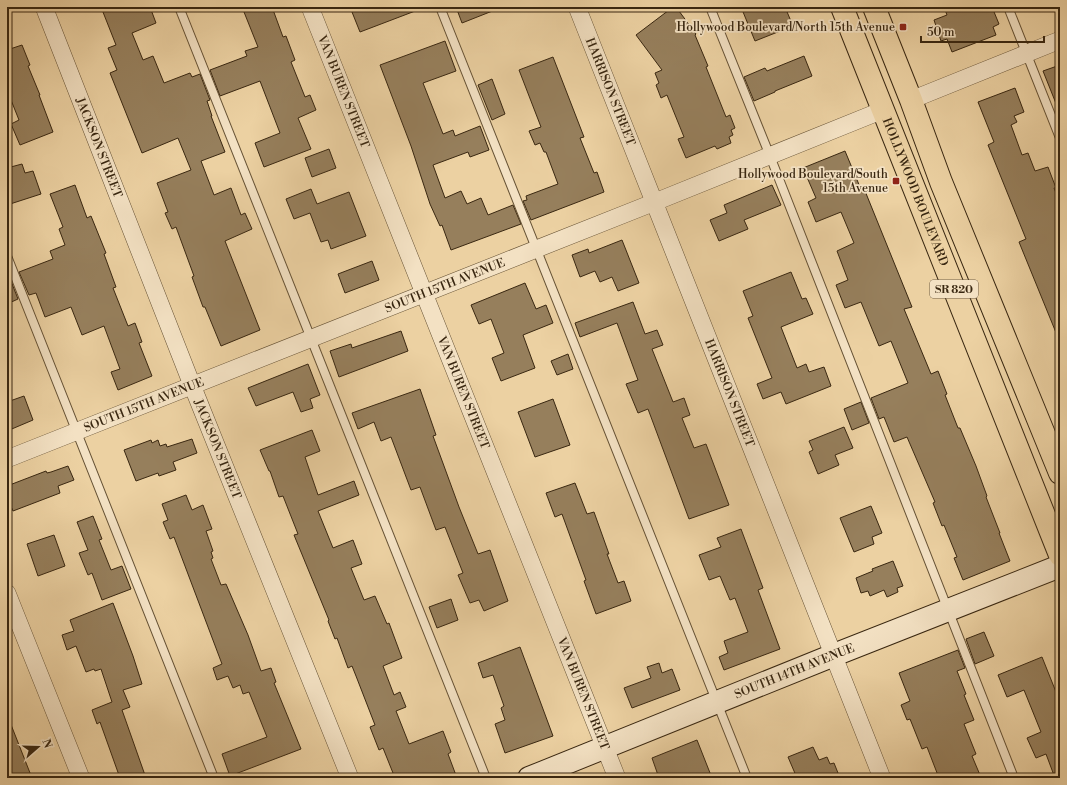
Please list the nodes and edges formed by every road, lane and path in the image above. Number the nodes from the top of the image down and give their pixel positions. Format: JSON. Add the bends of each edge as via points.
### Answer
{"nodes":[{"id":1,"x":44,"y":7,"type":"edge"},
{"id":2,"x":179,"y":7,"type":"edge"},
{"id":3,"x":310,"y":7,"type":"edge"},
{"id":4,"x":440,"y":7,"type":"edge"},
{"id":5,"x":577,"y":7,"type":"edge"},
{"id":6,"x":710,"y":7,"type":"edge"},
{"id":7,"x":874,"y":7,"type":"edge"},
{"id":8,"x":1008,"y":7,"type":"edge"},
{"id":9,"x":845,"y":14,"type":"edge"},
{"id":10,"x":1060,"y":40,"type":"edge"},
{"id":11,"x":1026,"y":54,"type":"junction"},
{"id":12,"x":911,"y":100,"type":"junction"},
{"id":13,"x":883,"y":110,"type":"junction"},
{"id":14,"x":1060,"y":138,"type":"edge"},
{"id":15,"x":770,"y":156,"type":"junction"},
{"id":16,"x":941,"y":182,"type":"junction"},
{"id":17,"x":655,"y":202,"type":"junction"},
{"id":18,"x":537,"y":249,"type":"junction"},
{"id":19,"x":7,"y":256,"type":"edge"},
{"id":20,"x":424,"y":293,"type":"junction"},
{"id":21,"x":311,"y":338,"type":"junction"},
{"id":22,"x":192,"y":385,"type":"junction"},
{"id":23,"x":76,"y":431,"type":"junction"},
{"id":24,"x":7,"y":458,"type":"edge"},
{"id":25,"x":1060,"y":473,"type":"edge"},
{"id":26,"x":1060,"y":556,"type":"edge"},
{"id":27,"x":1060,"y":566,"type":"edge"},
{"id":28,"x":7,"y":593,"type":"edge"},
{"id":29,"x":947,"y":610,"type":"junction"},
{"id":30,"x":834,"y":655,"type":"junction"},
{"id":31,"x":717,"y":703,"type":"junction"},
{"id":32,"x":605,"y":748,"type":"junction"},
{"id":33,"x":81,"y":778,"type":"edge"},
{"id":34,"x":214,"y":778,"type":"edge"},
{"id":35,"x":350,"y":778,"type":"edge"},
{"id":36,"x":486,"y":778,"type":"edge"},
{"id":37,"x":529,"y":778,"type":"edge"},
{"id":38,"x":617,"y":778,"type":"edge"},
{"id":39,"x":747,"y":778,"type":"edge"},
{"id":40,"x":882,"y":778,"type":"edge"},
{"id":41,"x":1014,"y":778,"type":"edge"}],
"edges":[{"from":1,"to":22,"type":"street","name":"JACKSON STREET"},
{"from":2,"to":21,"type":"lane"},
{"from":3,"to":20,"type":"street","name":"VAN BUREN STREET"},
{"from":4,"to":18,"type":"lane"},
{"from":5,"to":17,"type":"street","name":"HARRISON STREET"},
{"from":6,"to":15,"type":"lane"},
{"from":7,"to":12,"type":"main road","number":"SR 820"},
{"from":8,"to":11,"type":"lane"},
{"from":9,"to":12,"type":"main road","via":[[892,83]]},
{"from":9,"to":13,"type":"main road","name":"HOLLYWOOD BOULEVARD","number":"SR 820"},
{"from":10,"to":11,"type":"street"},
{"from":11,"to":12,"type":"street"},
{"from":11,"to":14,"type":"lane"},
{"from":12,"to":16,"type":"main road","number":"SR 820"},
{"from":13,"to":15,"type":"street","name":"SOUTH 15TH AVENUE"},
{"from":13,"to":16,"type":"main road","via":[[904,130]]},
{"from":13,"to":26,"type":"main road","name":"HOLLYWOOD BOULEVARD","number":"SR 820"},
{"from":15,"to":17,"type":"street","name":"SOUTH 15TH AVENUE"},
{"from":15,"to":29,"type":"lane"},
{"from":16,"to":25,"type":"main road","number":"SR 820"},
{"from":17,"to":18,"type":"street","name":"SOUTH 15TH AVENUE"},
{"from":17,"to":30,"type":"street","name":"HARRISON STREET"},
{"from":18,"to":20,"type":"street","name":"SOUTH 15TH AVENUE"},
{"from":18,"to":31,"type":"lane"},
{"from":19,"to":23,"type":"lane"},
{"from":20,"to":21,"type":"street","name":"SOUTH 15TH AVENUE"},
{"from":20,"to":32,"type":"street","name":"VAN BUREN STREET"},
{"from":21,"to":22,"type":"street","name":"SOUTH 15TH AVENUE"},
{"from":21,"to":36,"type":"lane"},
{"from":22,"to":23,"type":"street","name":"SOUTH 15TH AVENUE"},
{"from":22,"to":35,"type":"street","name":"JACKSON STREET"},
{"from":23,"to":24,"type":"street","name":"SOUTH 15TH AVENUE"},
{"from":23,"to":34,"type":"lane"},
{"from":27,"to":29,"type":"street","name":"SOUTH 14TH AVENUE"},
{"from":28,"to":33,"type":"street"},
{"from":29,"to":30,"type":"street","name":"SOUTH 14TH AVENUE"},
{"from":29,"to":41,"type":"lane"},
{"from":30,"to":31,"type":"street","name":"SOUTH 14TH AVENUE"},
{"from":30,"to":40,"type":"street","name":"HARRISON STREET"},
{"from":31,"to":32,"type":"street","name":"SOUTH 14TH AVENUE"},
{"from":31,"to":39,"type":"lane"},
{"from":32,"to":37,"type":"street","name":"SOUTH 14TH AVENUE"},
{"from":32,"to":38,"type":"street","name":"VAN BUREN STREET"}]}
